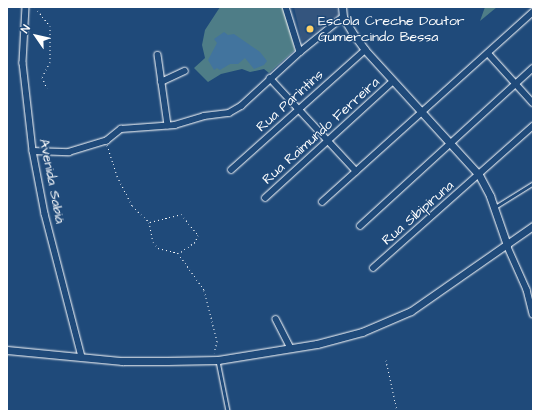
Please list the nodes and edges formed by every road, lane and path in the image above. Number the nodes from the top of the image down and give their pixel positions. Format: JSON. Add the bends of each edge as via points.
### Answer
{"nodes":[{"id":1,"x":26,"y":7,"type":"edge"},
{"id":2,"x":35,"y":7,"type":"edge"},
{"id":3,"x":286,"y":7,"type":"edge"},
{"id":4,"x":342,"y":7,"type":"edge"},
{"id":5,"x":533,"y":12,"type":"edge"},
{"id":6,"x":343,"y":17,"type":"junction"},
{"id":7,"x":365,"y":50,"type":"junction"},
{"id":8,"x":300,"y":52,"type":"junction"},
{"id":9,"x":488,"y":53,"type":"junction"},
{"id":10,"x":158,"y":55,"type":"dead end"},
{"id":11,"x":533,"y":68,"type":"edge"},
{"id":12,"x":185,"y":71,"type":"dead end"},
{"id":13,"x":270,"y":78,"type":"junction"},
{"id":14,"x":394,"y":81,"type":"junction"},
{"id":15,"x":161,"y":82,"type":"junction"},
{"id":16,"x":515,"y":84,"type":"junction"},
{"id":17,"x":47,"y":88,"type":"dead end"},
{"id":18,"x":533,"y":103,"type":"edge"},
{"id":19,"x":299,"y":109,"type":"junction"},
{"id":20,"x":421,"y":113,"type":"junction"},
{"id":21,"x":168,"y":125,"type":"junction"},
{"id":22,"x":533,"y":126,"type":"edge"},
{"id":23,"x":106,"y":141,"type":"junction"},
{"id":24,"x":328,"y":141,"type":"junction"},
{"id":25,"x":448,"y":144,"type":"junction"},
{"id":26,"x":33,"y":151,"type":"junction"},
{"id":27,"x":231,"y":170,"type":"dead end"},
{"id":28,"x":356,"y":171,"type":"junction"},
{"id":29,"x":479,"y":175,"type":"junction"},
{"id":30,"x":532,"y":184,"type":"dead end"},
{"id":31,"x":264,"y":198,"type":"dead end"},
{"id":32,"x":322,"y":202,"type":"dead end"},
{"id":33,"x":494,"y":207,"type":"junction"},
{"id":34,"x":149,"y":222,"type":"junction"},
{"id":35,"x":360,"y":226,"type":"dead end"},
{"id":36,"x":533,"y":226,"type":"edge"},
{"id":37,"x":507,"y":245,"type":"junction"},
{"id":38,"x":178,"y":253,"type":"junction"},
{"id":39,"x":373,"y":268,"type":"dead end"},
{"id":40,"x":533,"y":314,"type":"edge"},
{"id":41,"x":276,"y":319,"type":"dead end"},
{"id":42,"x":291,"y":348,"type":"junction"},
{"id":43,"x":7,"y":350,"type":"edge"},
{"id":44,"x":82,"y":357,"type":"junction"},
{"id":45,"x":215,"y":360,"type":"junction"},
{"id":46,"x":386,"y":360,"type":"dead end"},
{"id":47,"x":228,"y":411,"type":"edge"},
{"id":48,"x":397,"y":411,"type":"edge"}],
"edges":[{"from":1,"to":26,"type":"street","name":"Avenida Sabiá","via":[[23,63]]},
{"from":2,"to":17,"type":"path","via":[[50,26],[50,62],[42,77]]},
{"from":3,"to":8,"type":"street"},
{"from":4,"to":6,"type":"street"},
{"from":5,"to":9,"type":"street"},
{"from":6,"to":7,"type":"street"},
{"from":6,"to":8,"type":"street"},
{"from":7,"to":14,"type":"street"},
{"from":7,"to":19,"type":"street","name":"Rua Parintins"},
{"from":8,"to":13,"type":"street"},
{"from":9,"to":16,"type":"street"},
{"from":9,"to":20,"type":"street"},
{"from":10,"to":15,"type":"street"},
{"from":11,"to":16,"type":"street"},
{"from":12,"to":15,"type":"street"},
{"from":13,"to":19,"type":"street"},
{"from":13,"to":21,"type":"street","via":[[241,106],[229,113]]},
{"from":14,"to":20,"type":"street"},
{"from":14,"to":24,"type":"street","name":"Rua Raimundo Ferreira"},
{"from":15,"to":21,"type":"street"},
{"from":16,"to":18,"type":"street"},
{"from":16,"to":25,"type":"street"},
{"from":19,"to":24,"type":"street"},
{"from":19,"to":27,"type":"street","name":"Rua Parintins"},
{"from":20,"to":25,"type":"street"},
{"from":20,"to":28,"type":"street"},
{"from":21,"to":23,"type":"street","via":[[121,129]]},
{"from":22,"to":29,"type":"street","name":"Rua Sibipiruna"},
{"from":23,"to":26,"type":"street","via":[[69,152]]},
{"from":23,"to":34,"type":"path","via":[[117,176],[132,206]]},
{"from":24,"to":28,"type":"street"},
{"from":24,"to":31,"type":"street","name":"Rua Raimundo Ferreira"},
{"from":25,"to":29,"type":"street"},
{"from":25,"to":35,"type":"street"},
{"from":26,"to":44,"type":"street","name":"Avenida Sabiá","via":[[45,214]]},
{"from":28,"to":32,"type":"street"},
{"from":29,"to":33,"type":"street"},
{"from":29,"to":39,"type":"street","name":"Rua Sibipiruna"},
{"from":30,"to":33,"type":"lane"},
{"from":33,"to":37,"type":"street"},
{"from":34,"to":38,"type":"path","via":[[158,248]]},
{"from":34,"to":38,"type":"path","via":[[181,214],[198,235],[195,242]]},
{"from":36,"to":37,"type":"street"},
{"from":37,"to":40,"type":"street","via":[[527,290]]},
{"from":37,"to":42,"type":"street","via":[[411,311],[362,332]]},
{"from":38,"to":45,"type":"path","via":[[204,290],[217,341]]},
{"from":41,"to":42,"type":"street"},
{"from":42,"to":45,"type":"street"},
{"from":43,"to":44,"type":"street"},
{"from":44,"to":45,"type":"street","via":[[122,361]]},
{"from":45,"to":47,"type":"lane"},
{"from":46,"to":48,"type":"path"}]}
